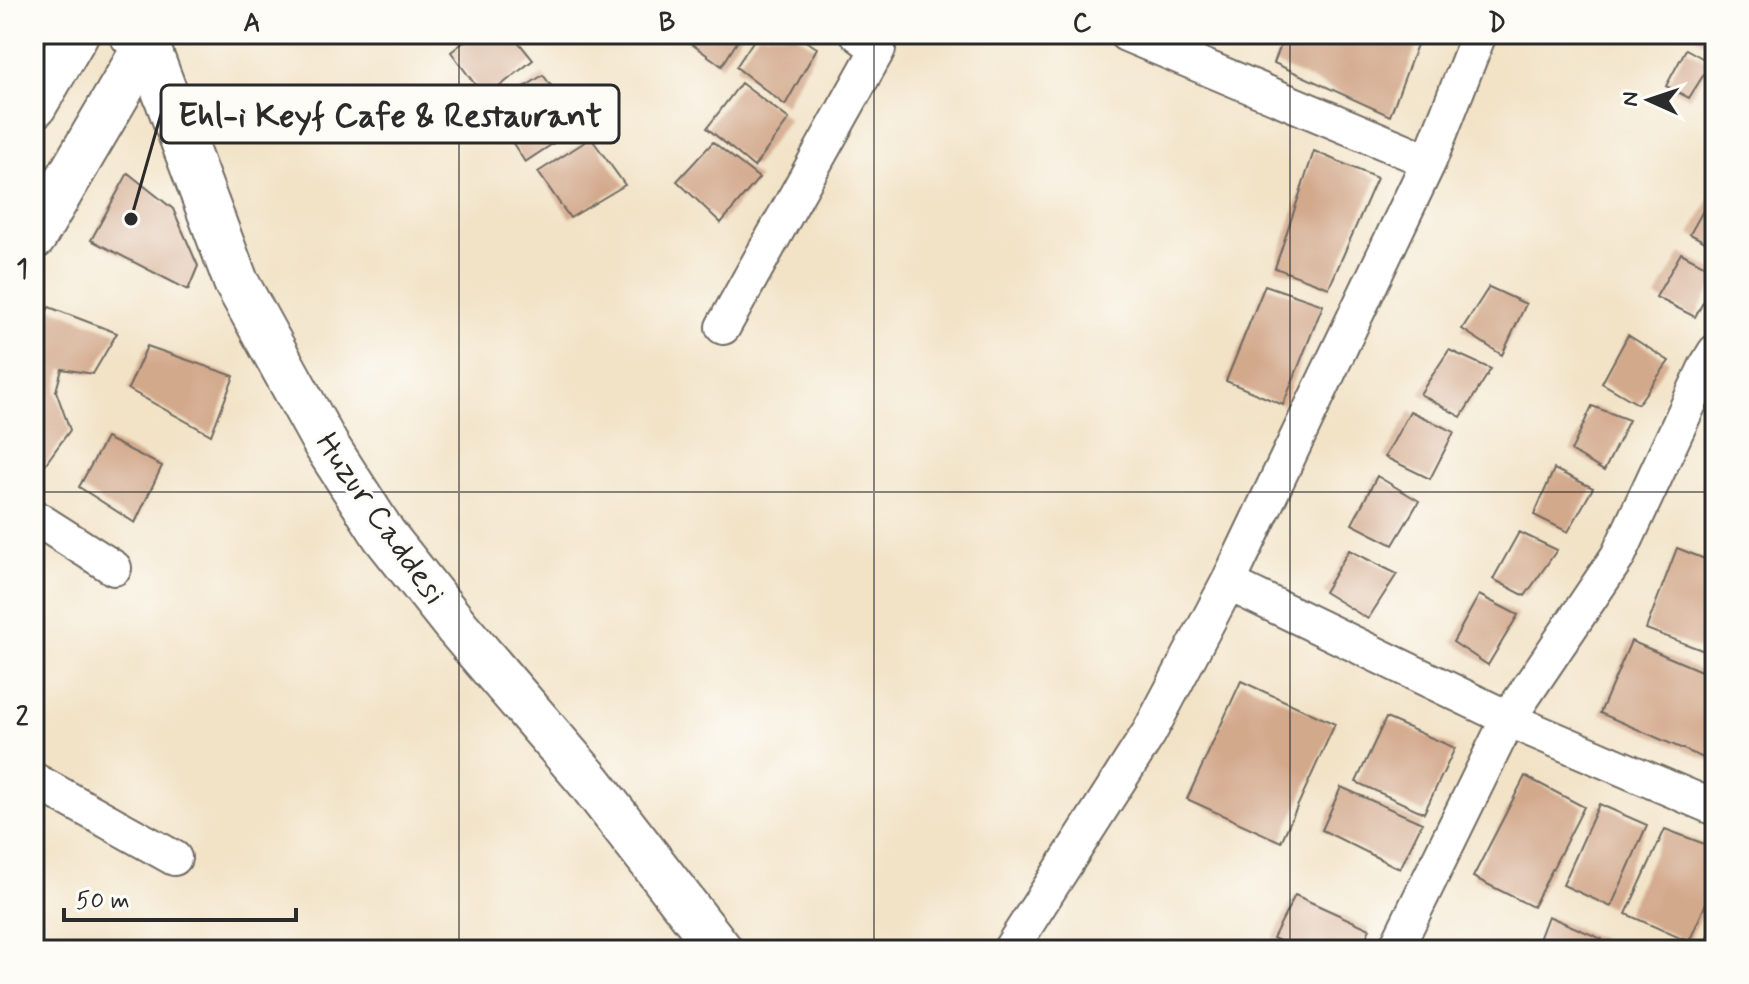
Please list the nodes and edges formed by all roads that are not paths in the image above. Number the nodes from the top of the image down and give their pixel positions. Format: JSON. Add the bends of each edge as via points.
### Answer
{"nodes":[{"id":1,"x":76,"y":34,"type":"edge"},
{"id":2,"x":1126,"y":34,"type":"edge"},
{"id":3,"x":1479,"y":34,"type":"edge"},
{"id":4,"x":144,"y":38,"type":"edge"},
{"id":5,"x":876,"y":39,"type":"edge"},
{"id":6,"x":34,"y":106,"type":"edge"},
{"id":7,"x":1429,"y":161,"type":"junction"},
{"id":8,"x":34,"y":237,"type":"edge"},
{"id":9,"x":723,"y":327,"type":"dead end"},
{"id":10,"x":1715,"y":352,"type":"edge"},
{"id":11,"x":34,"y":517,"type":"edge"},
{"id":12,"x":114,"y":568,"type":"dead end"},
{"id":13,"x":1228,"y":583,"type":"junction"},
{"id":14,"x":1508,"y":719,"type":"junction"},
{"id":15,"x":34,"y":780,"type":"edge"},
{"id":16,"x":1715,"y":808,"type":"edge"},
{"id":17,"x":174,"y":858,"type":"dead end"},
{"id":18,"x":720,"y":950,"type":"edge"},
{"id":19,"x":1010,"y":950,"type":"edge"},
{"id":20,"x":1395,"y":950,"type":"edge"}],
"edges":[{"from":1,"to":6,"type":"street"},
{"from":2,"to":7,"type":"street"},
{"from":3,"to":7,"type":"street"},
{"from":4,"to":8,"type":"street"},
{"from":4,"to":18,"type":"street","name":"Huzur Caddesi","via":[[236,282],[334,458],[384,535],[589,781]]},
{"from":5,"to":9,"type":"street"},
{"from":7,"to":13,"type":"street"},
{"from":10,"to":14,"type":"street","via":[[1618,556]]},
{"from":11,"to":12,"type":"street"},
{"from":13,"to":14,"type":"street"},
{"from":13,"to":19,"type":"street","via":[[1149,733]]},
{"from":14,"to":16,"type":"street"},
{"from":14,"to":20,"type":"street"},
{"from":15,"to":17,"type":"street"}]}
